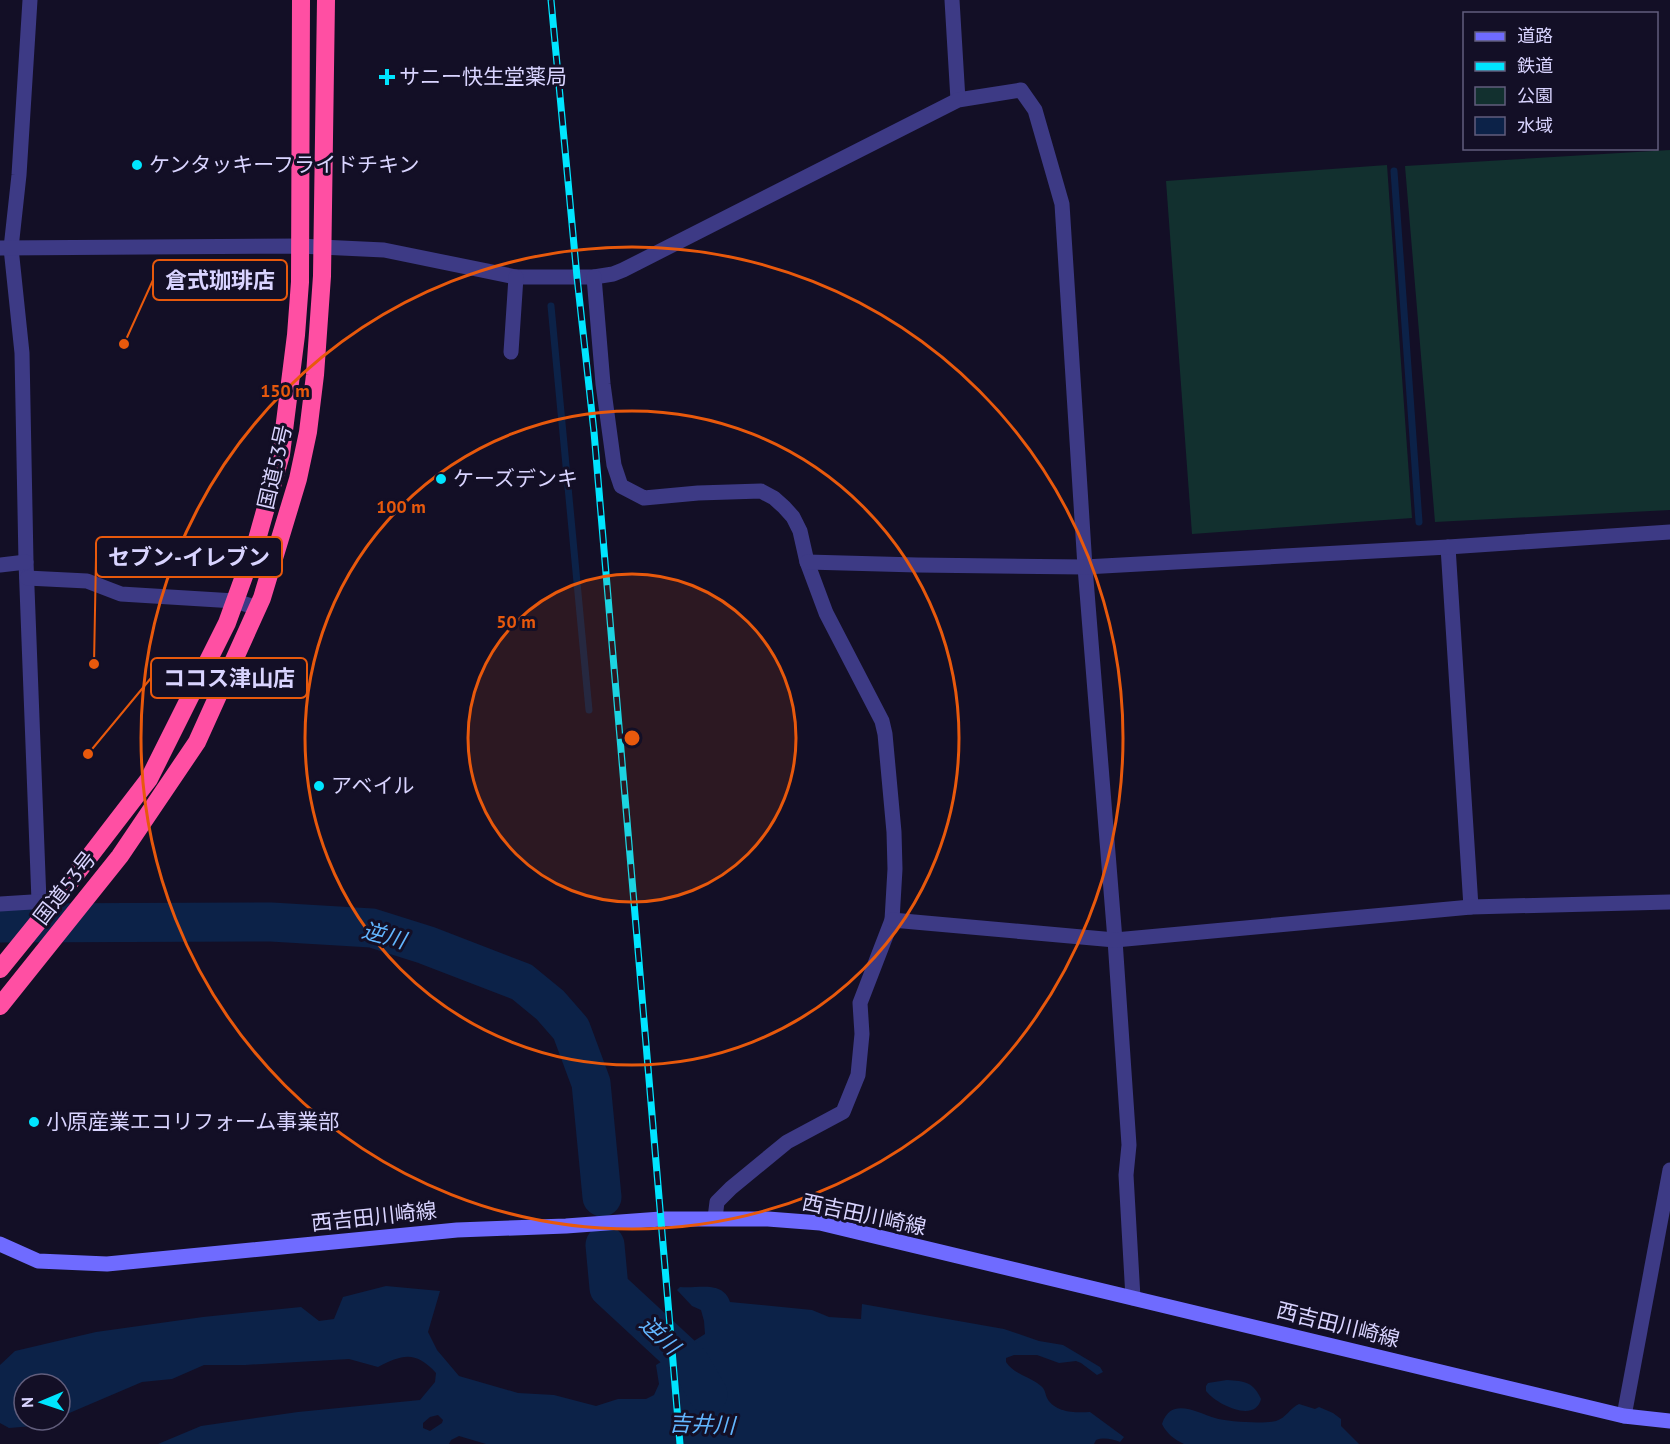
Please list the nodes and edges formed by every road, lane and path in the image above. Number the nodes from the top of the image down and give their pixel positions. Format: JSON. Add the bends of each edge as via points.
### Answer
{"nodes":[{"id":1,"x":30,"y":0,"type":"edge"},
{"id":2,"x":301,"y":0,"type":"edge"},
{"id":3,"x":326,"y":0,"type":"edge"},
{"id":4,"x":952,"y":0,"type":"edge"},
{"id":5,"x":325,"y":56,"type":"junction"},
{"id":6,"x":300,"y":57,"type":"junction"},
{"id":7,"x":958,"y":100,"type":"junction"},
{"id":8,"x":299,"y":246,"type":"junction"},
{"id":9,"x":5,"y":248,"type":"edge"},
{"id":10,"x":322,"y":248,"type":"junction"},
{"id":11,"x":516,"y":277,"type":"junction"},
{"id":12,"x":594,"y":277,"type":"junction"},
{"id":13,"x":511,"y":352,"type":"dead end"},
{"id":14,"x":1670,"y":532,"type":"edge"},
{"id":15,"x":1448,"y":547,"type":"junction"},
{"id":16,"x":26,"y":562,"type":"junction"},
{"id":17,"x":807,"y":562,"type":"junction"},
{"id":18,"x":0,"y":565,"type":"edge"},
{"id":19,"x":1085,"y":567,"type":"junction"},
{"id":20,"x":27,"y":578,"type":"junction"},
{"id":21,"x":235,"y":601,"type":"junction"},
{"id":22,"x":258,"y":608,"type":"junction"},
{"id":23,"x":48,"y":901,"type":"junction"},
{"id":24,"x":1670,"y":902,"type":"edge"},
{"id":25,"x":0,"y":904,"type":"edge"},
{"id":26,"x":1471,"y":907,"type":"junction"},
{"id":27,"x":892,"y":920,"type":"junction"},
{"id":28,"x":1115,"y":940,"type":"junction"},
{"id":29,"x":0,"y":969,"type":"edge"},
{"id":30,"x":0,"y":1006,"type":"edge"},
{"id":31,"x":1670,"y":1170,"type":"edge"},
{"id":32,"x":715,"y":1218,"type":"junction"},
{"id":33,"x":0,"y":1244,"type":"edge"},
{"id":34,"x":1133,"y":1298,"type":"junction"},
{"id":35,"x":1624,"y":1416,"type":"junction"},
{"id":36,"x":1670,"y":1421,"type":"edge"}],
"edges":[{"from":1,"to":9,"type":"street","via":[[19,175]]},
{"from":2,"to":6,"type":"highway","name":"国道53号"},
{"from":3,"to":5,"type":"highway","name":"国道53号"},
{"from":4,"to":7,"type":"street"},
{"from":5,"to":6,"type":"street"},
{"from":5,"to":10,"type":"highway","name":"国道53号"},
{"from":6,"to":8,"type":"highway","name":"国道53号"},
{"from":7,"to":12,"type":"street","via":[[623,270]]},
{"from":7,"to":19,"type":"street","via":[[1021,90],[1035,110],[1062,204]]},
{"from":8,"to":9,"type":"street"},
{"from":8,"to":10,"type":"street"},
{"from":8,"to":21,"type":"highway","name":"国道53号","via":[[296,335],[281,454]]},
{"from":9,"to":16,"type":"street","via":[[22,353]]},
{"from":10,"to":11,"type":"street","via":[[384,250]]},
{"from":10,"to":22,"type":"highway","name":"国道53号","via":[[308,432],[298,479]]},
{"from":11,"to":12,"type":"street"},
{"from":11,"to":13,"type":"street"},
{"from":12,"to":17,"type":"street","via":[[603,384],[614,465],[621,486],[644,498],[761,491],[793,517]]},
{"from":14,"to":15,"type":"street"},
{"from":15,"to":19,"type":"street"},
{"from":15,"to":26,"type":"street"},
{"from":16,"to":18,"type":"street"},
{"from":16,"to":20,"type":"street"},
{"from":17,"to":19,"type":"street"},
{"from":17,"to":27,"type":"street","via":[[826,614],[882,721],[894,832]]},
{"from":19,"to":28,"type":"street"},
{"from":20,"to":21,"type":"street","via":[[87,581],[136,596]]},
{"from":20,"to":23,"type":"street"},
{"from":21,"to":22,"type":"street"},
{"from":21,"to":23,"type":"highway","name":"国道53号","via":[[149,779]]},
{"from":22,"to":30,"type":"highway","name":"国道53号","via":[[197,742],[120,856]]},
{"from":23,"to":25,"type":"street"},
{"from":23,"to":29,"type":"highway","name":"国道53号"},
{"from":24,"to":26,"type":"street"},
{"from":26,"to":28,"type":"street"},
{"from":27,"to":28,"type":"street"},
{"from":27,"to":32,"type":"street","via":[[860,1003],[858,1076],[843,1112],[787,1142],[731,1188],[717,1202]]},
{"from":28,"to":34,"type":"street","via":[[1129,1145],[1126,1175]]},
{"from":31,"to":35,"type":"street"},
{"from":32,"to":33,"type":"main road","name":"西吉田川崎線","via":[[457,1230],[107,1264],[38,1261]]},
{"from":32,"to":34,"type":"main road","name":"西吉田川崎線","via":[[819,1223]]},
{"from":34,"to":35,"type":"main road","name":"西吉田川崎線"},
{"from":35,"to":36,"type":"main road","name":"西吉田川崎線"}]}
